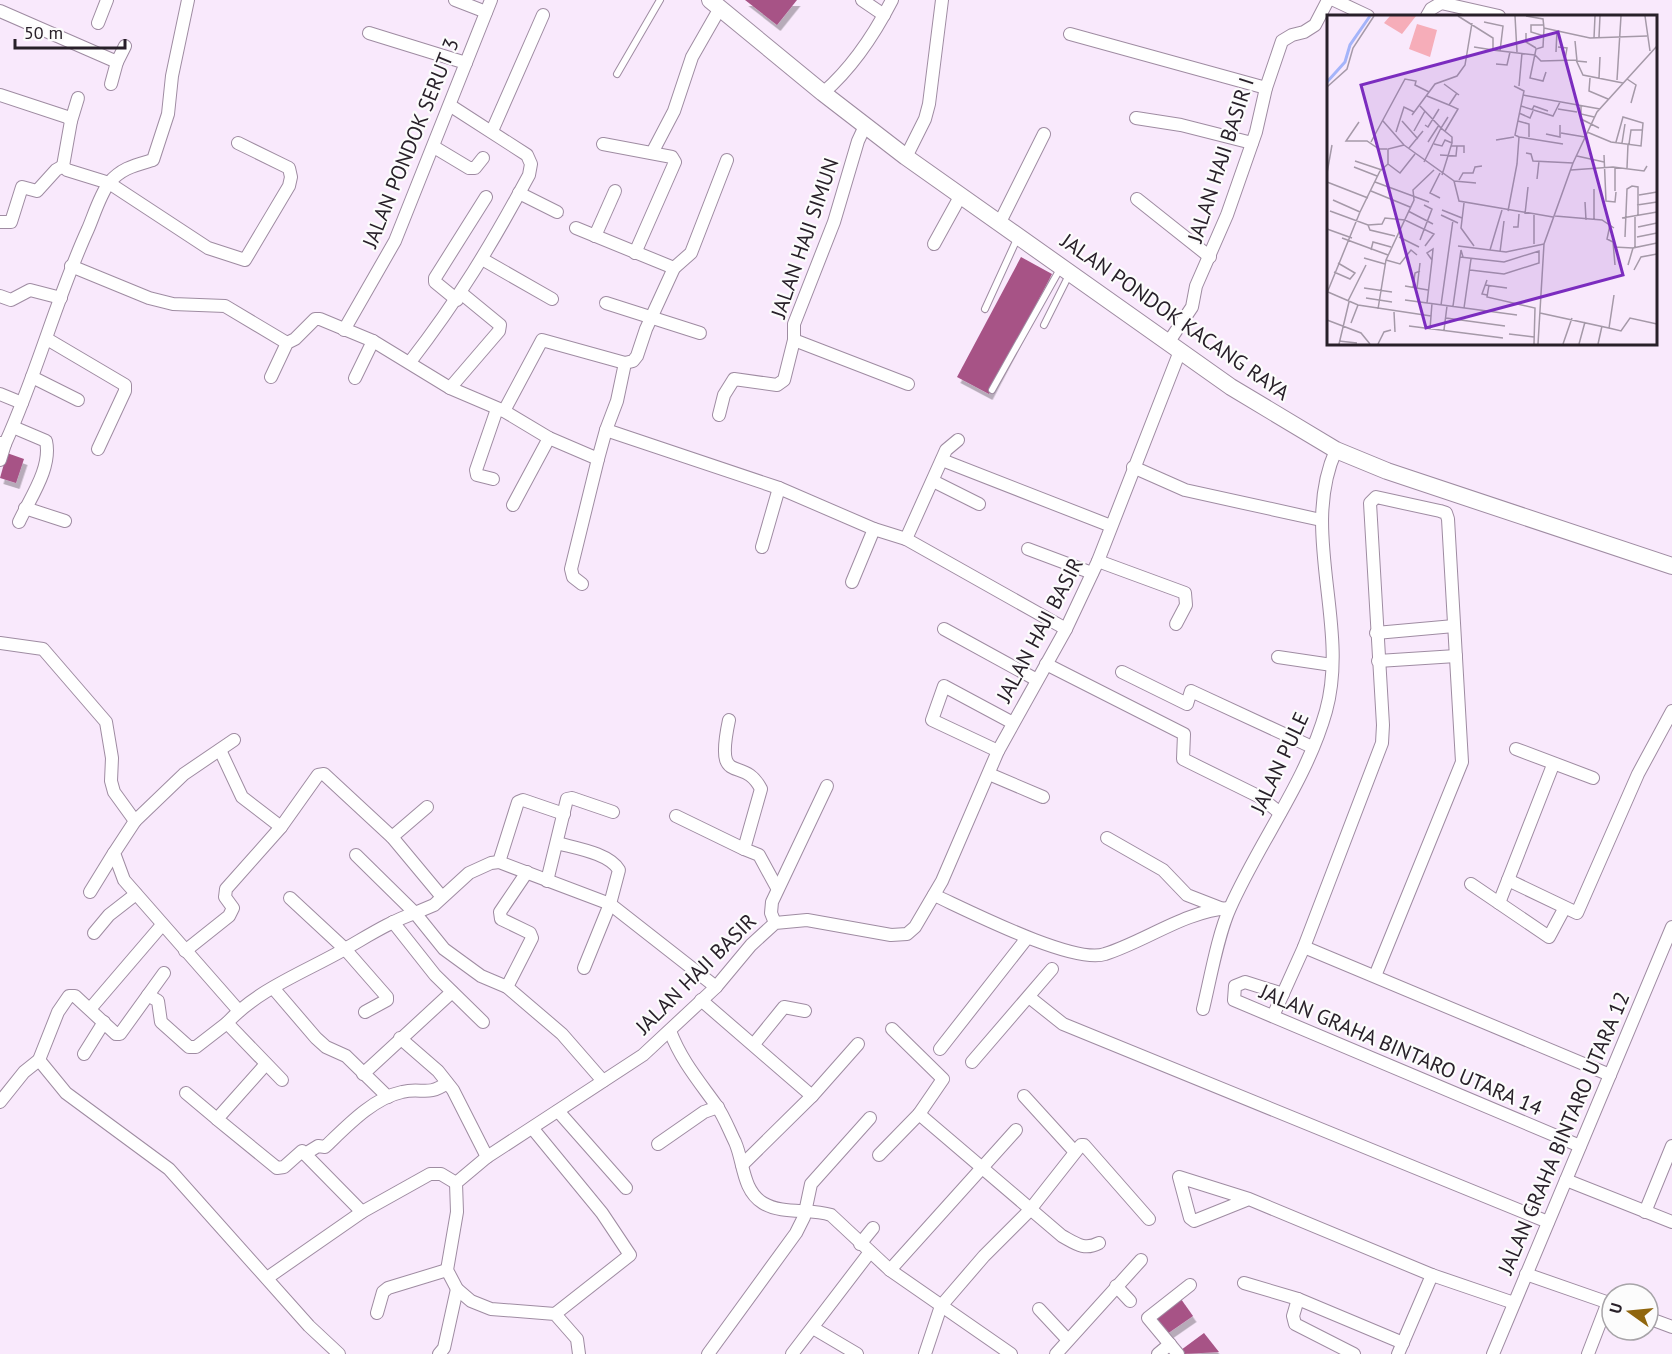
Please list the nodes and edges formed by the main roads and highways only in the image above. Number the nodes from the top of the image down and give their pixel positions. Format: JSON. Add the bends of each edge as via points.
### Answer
{"nodes":[{"id":1,"x":715,"y":4,"type":"edge"},
{"id":2,"x":1672,"y":566,"type":"edge"}],
"edges":[{"from":1,"to":2,"type":"main road","name":"JALAN PONDOK KACANG RAYA","via":[[906,157],[1231,387],[1336,450],[1387,471]]}]}
